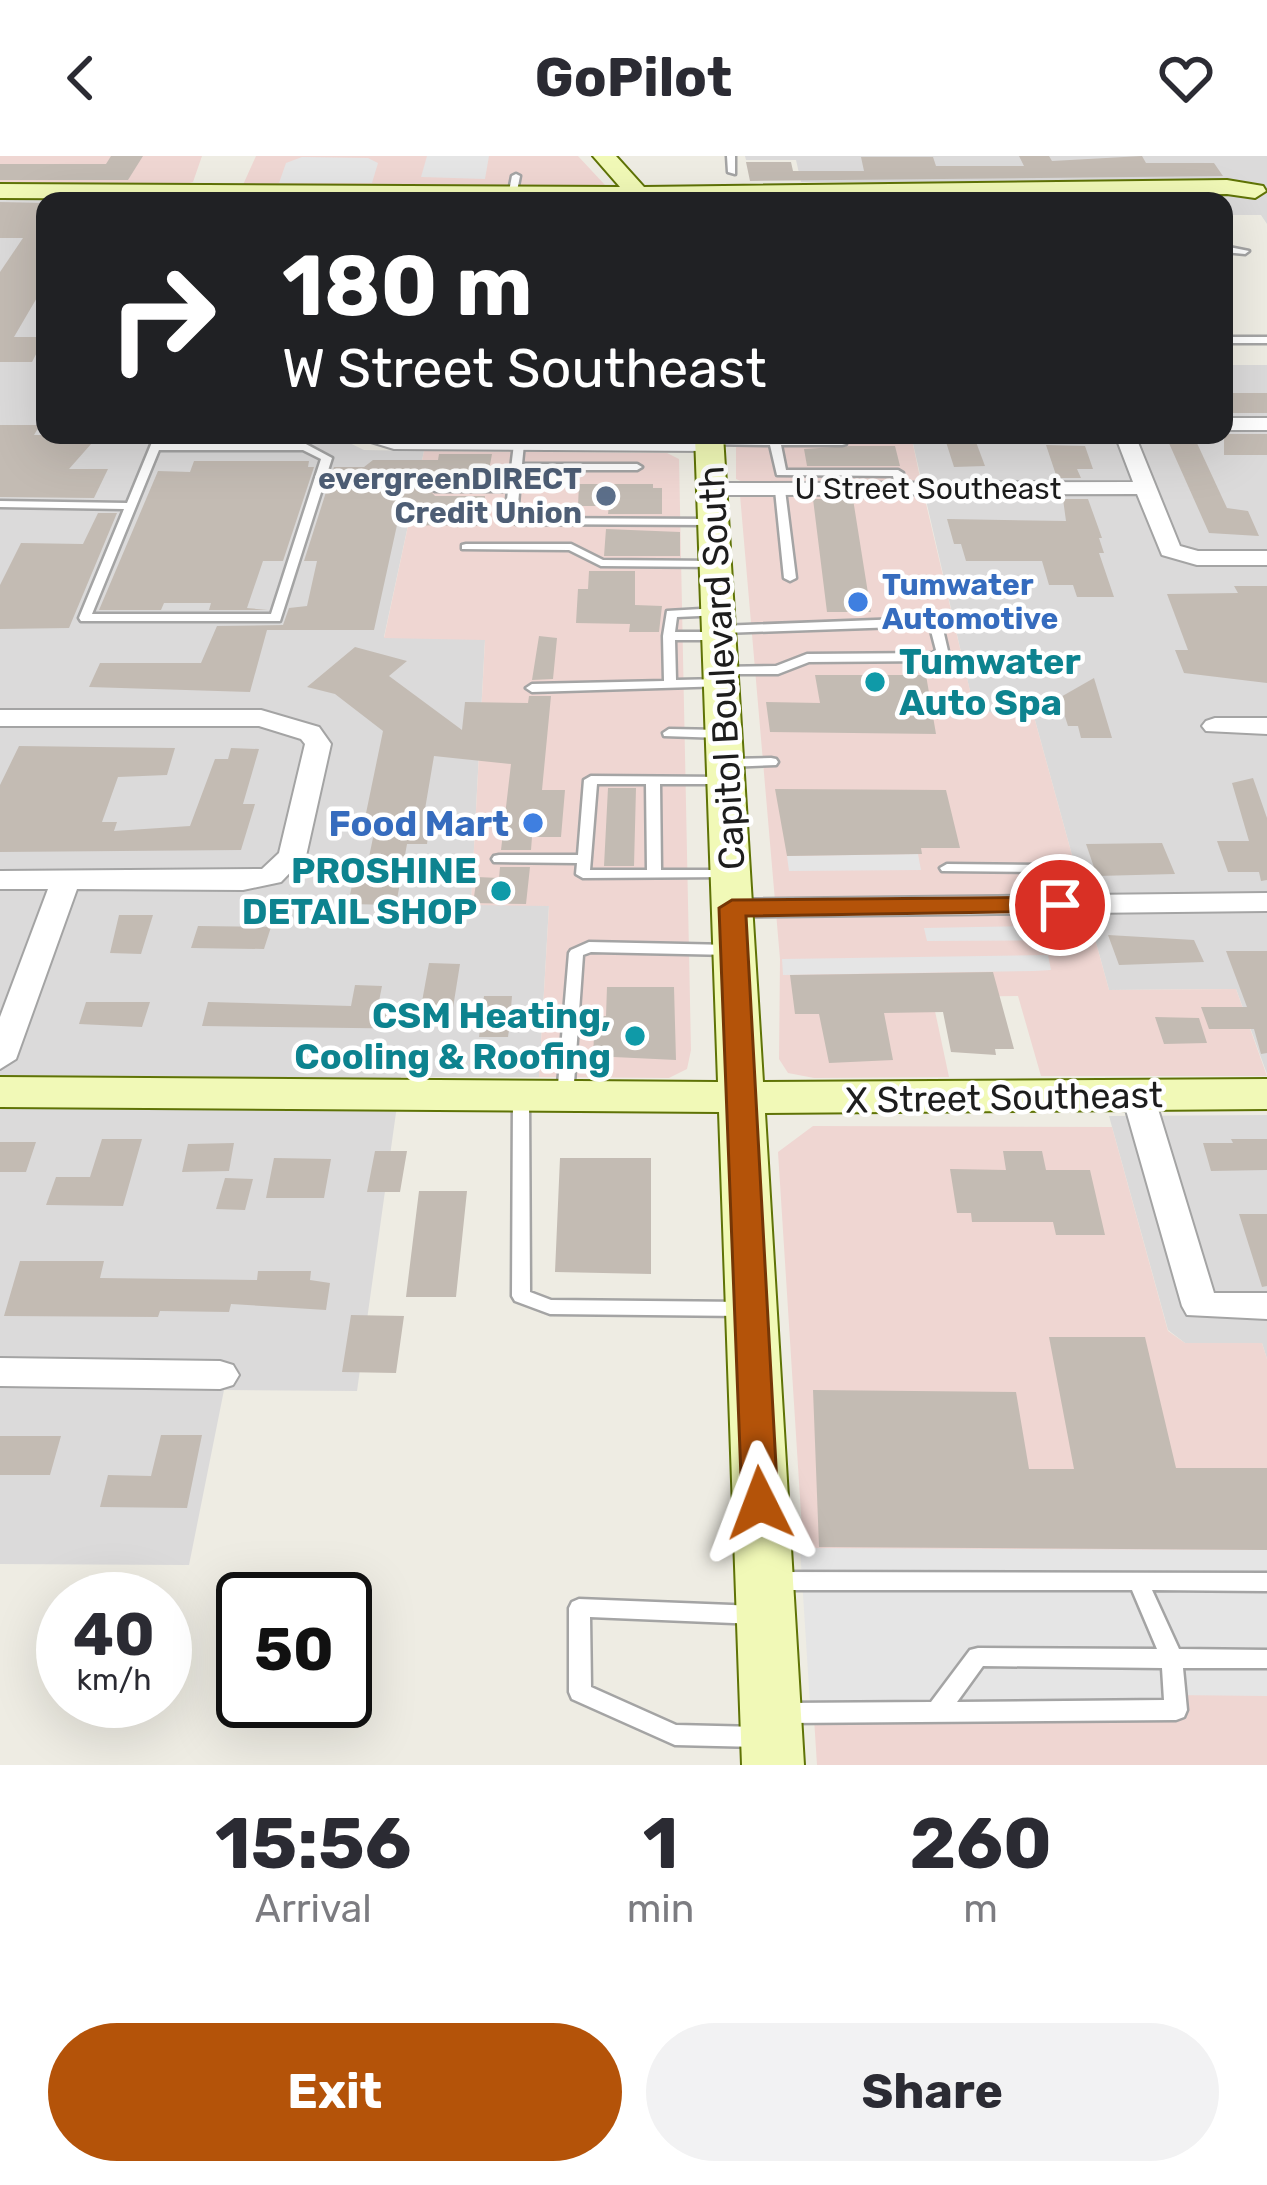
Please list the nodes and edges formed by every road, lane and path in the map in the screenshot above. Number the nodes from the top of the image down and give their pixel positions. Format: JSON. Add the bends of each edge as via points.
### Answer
{"nodes":[{"id":1,"x":604,"y":156,"type":"edge"},
{"id":2,"x":730,"y":156,"type":"edge"},
{"id":3,"x":734,"y":188,"type":"edge"},
{"id":4,"x":513,"y":190,"type":"edge"},
{"id":5,"x":17,"y":191,"type":"edge"},
{"id":6,"x":343,"y":192,"type":"edge"},
{"id":7,"x":402,"y":192,"type":"edge"},
{"id":8,"x":556,"y":192,"type":"edge"},
{"id":9,"x":637,"y":192,"type":"edge"},
{"id":10,"x":688,"y":192,"type":"edge"},
{"id":11,"x":1261,"y":195,"type":"edge"},
{"id":12,"x":1233,"y":250,"type":"edge"},
{"id":13,"x":1245,"y":251,"type":"dead end"},
{"id":14,"x":1233,"y":340,"type":"edge"},
{"id":15,"x":1267,"y":340,"type":"edge"},
{"id":16,"x":1233,"y":424,"type":"edge"},
{"id":17,"x":1267,"y":424,"type":"edge"},
{"id":18,"x":157,"y":444,"type":"edge"},
{"id":19,"x":306,"y":444,"type":"edge"},
{"id":20,"x":473,"y":444,"type":"edge"},
{"id":21,"x":772,"y":444,"type":"edge"},
{"id":22,"x":775,"y":444,"type":"edge"},
{"id":23,"x":1128,"y":444,"type":"edge"},
{"id":24,"x":518,"y":456,"type":"junction"},
{"id":25,"x":637,"y":467,"type":"dead end"},
{"id":26,"x":825,"y":481,"type":"junction"},
{"id":27,"x":712,"y":483,"type":"edge"},
{"id":28,"x":435,"y":488,"type":"dead end"},
{"id":29,"x":513,"y":488,"type":"junction"},
{"id":30,"x":1144,"y":488,"type":"junction"},
{"id":31,"x":780,"y":490,"type":"junction"},
{"id":32,"x":0,"y":504,"type":"edge"},
{"id":33,"x":130,"y":506,"type":"junction"},
{"id":34,"x":466,"y":547,"type":"dead end"},
{"id":35,"x":1267,"y":558,"type":"edge"},
{"id":36,"x":790,"y":578,"type":"dead end"},
{"id":37,"x":669,"y":636,"type":"junction"},
{"id":38,"x":720,"y":646,"type":"junction"},
{"id":39,"x":670,"y":683,"type":"junction"},
{"id":40,"x":532,"y":688,"type":"dead end"},
{"id":41,"x":0,"y":718,"type":"edge"},
{"id":42,"x":1214,"y":726,"type":"dead end"},
{"id":43,"x":1267,"y":726,"type":"edge"},
{"id":44,"x":669,"y":733,"type":"dead end"},
{"id":45,"x":725,"y":759,"type":"junction"},
{"id":46,"x":771,"y":762,"type":"dead end"},
{"id":47,"x":653,"y":780,"type":"junction"},
{"id":48,"x":499,"y":859,"type":"dead end"},
{"id":49,"x":584,"y":859,"type":"junction"},
{"id":50,"x":947,"y":868,"type":"dead end"},
{"id":51,"x":654,"y":874,"type":"junction"},
{"id":52,"x":0,"y":880,"type":"edge"},
{"id":53,"x":66,"y":880,"type":"junction"},
{"id":54,"x":1267,"y":902,"type":"edge"},
{"id":55,"x":1060,"y":905,"type":"junction"},
{"id":56,"x":732,"y":911,"type":"junction"},
{"id":57,"x":0,"y":1059,"type":"edge"},
{"id":58,"x":0,"y":1093,"type":"edge"},
{"id":59,"x":1267,"y":1094,"type":"edge"},
{"id":60,"x":1138,"y":1096,"type":"junction"},
{"id":61,"x":543,"y":1098,"type":"junction"},
{"id":62,"x":742,"y":1098,"type":"junction"},
{"id":63,"x":1267,"y":1306,"type":"edge"},
{"id":64,"x":751,"y":1310,"type":"junction"},
{"id":65,"x":0,"y":1372,"type":"edge"},
{"id":66,"x":220,"y":1375,"type":"dead end"},
{"id":67,"x":1138,"y":1581,"type":"junction"},
{"id":68,"x":1267,"y":1582,"type":"edge"},
{"id":69,"x":765,"y":1598,"type":"junction"},
{"id":70,"x":1172,"y":1658,"type":"junction"},
{"id":71,"x":1267,"y":1659,"type":"edge"},
{"id":72,"x":939,"y":1709,"type":"junction"},
{"id":73,"x":772,"y":1738,"type":"edge"}],
"edges":[{"from":1,"to":9,"type":"street"},
{"from":2,"to":3,"type":"lane"},
{"from":3,"to":10,"type":"street"},
{"from":3,"to":11,"type":"street","via":[[1227,187]]},
{"from":4,"to":7,"type":"street"},
{"from":4,"to":8,"type":"street"},
{"from":5,"to":6,"type":"street","via":[[218,176]]},
{"from":12,"to":13,"type":"lane"},
{"from":14,"to":15,"type":"lane"},
{"from":16,"to":17,"type":"street"},
{"from":18,"to":33,"type":"lane"},
{"from":19,"to":33,"type":"lane","via":[[326,458],[280,614],[269,621],[86,618]]},
{"from":20,"to":24,"type":"street","name":"U Street Southeast"},
{"from":21,"to":27,"type":"lane"},
{"from":22,"to":26,"type":"lane","via":[[782,473]]},
{"from":23,"to":30,"type":"street"},
{"from":24,"to":25,"type":"lane"},
{"from":24,"to":27,"type":"street","name":"U Street Southeast","via":[[607,445]]},
{"from":24,"to":29,"type":"lane"},
{"from":26,"to":30,"type":"street","name":"U Street Southeast","via":[[900,489]]},
{"from":26,"to":31,"type":"street","name":"U Street Southeast"},
{"from":27,"to":29,"type":"lane","via":[[516,521]]},
{"from":27,"to":31,"type":"street","name":"U Street Southeast"},
{"from":27,"to":34,"type":"lane","via":[[601,563],[571,547]]},
{"from":27,"to":38,"type":"street","name":"Capitol Boulevard South"},
{"from":28,"to":29,"type":"lane"},
{"from":30,"to":35,"type":"street","via":[[1170,550],[1180,556]]},
{"from":31,"to":36,"type":"lane"},
{"from":32,"to":33,"type":"lane"},
{"from":37,"to":38,"type":"lane"},
{"from":37,"to":38,"type":"lane","via":[[670,614]]},
{"from":37,"to":39,"type":"lane"},
{"from":38,"to":38,"type":"lane","via":[[778,670],[807,658],[941,651],[936,625],[927,622]]},
{"from":38,"to":39,"type":"lane"},
{"from":38,"to":45,"type":"street","name":"Capitol Boulevard South"},
{"from":39,"to":40,"type":"lane"},
{"from":41,"to":53,"type":"street","via":[[261,718],[289,723],[318,744],[292,856],[271,876]]},
{"from":42,"to":43,"type":"street"},
{"from":44,"to":45,"type":"lane"},
{"from":45,"to":46,"type":"lane"},
{"from":45,"to":47,"type":"lane"},
{"from":45,"to":56,"type":"street","name":"Capitol Boulevard South"},
{"from":47,"to":49,"type":"lane","via":[[591,780]]},
{"from":47,"to":51,"type":"lane"},
{"from":48,"to":49,"type":"lane"},
{"from":49,"to":51,"type":"lane","via":[[583,874]]},
{"from":50,"to":55,"type":"lane","via":[[1044,868]]},
{"from":51,"to":56,"type":"lane"},
{"from":52,"to":53,"type":"street"},
{"from":53,"to":57,"type":"street"},
{"from":54,"to":55,"type":"street"},
{"from":55,"to":56,"type":"street"},
{"from":56,"to":61,"type":"lane","via":[[577,953]]},
{"from":56,"to":62,"type":"street","name":"Capitol Boulevard South"},
{"from":58,"to":61,"type":"street","name":"X Street Southeast"},
{"from":59,"to":60,"type":"street","name":"X Street Southeast"},
{"from":60,"to":62,"type":"street","name":"X Street Southeast"},
{"from":60,"to":63,"type":"street","via":[[1200,1306]]},
{"from":61,"to":62,"type":"street","name":"X Street Southeast"},
{"from":61,"to":64,"type":"lane","via":[[518,1136],[521,1296],[550,1307]]},
{"from":62,"to":64,"type":"street","name":"Capitol Boulevard South"},
{"from":64,"to":69,"type":"street","name":"Capitol Boulevard South"},
{"from":65,"to":66,"type":"street"},
{"from":67,"to":68,"type":"lane"},
{"from":67,"to":69,"type":"lane"},
{"from":67,"to":70,"type":"lane"},
{"from":69,"to":73,"type":"street","name":"Capitol Boulevard South"},
{"from":69,"to":73,"type":"lane","via":[[579,1608],[580,1692],[675,1735]]},
{"from":70,"to":71,"type":"lane"},
{"from":70,"to":72,"type":"lane","via":[[978,1657]]},
{"from":70,"to":72,"type":"lane","via":[[1176,1710]]},
{"from":72,"to":73,"type":"lane"}]}
